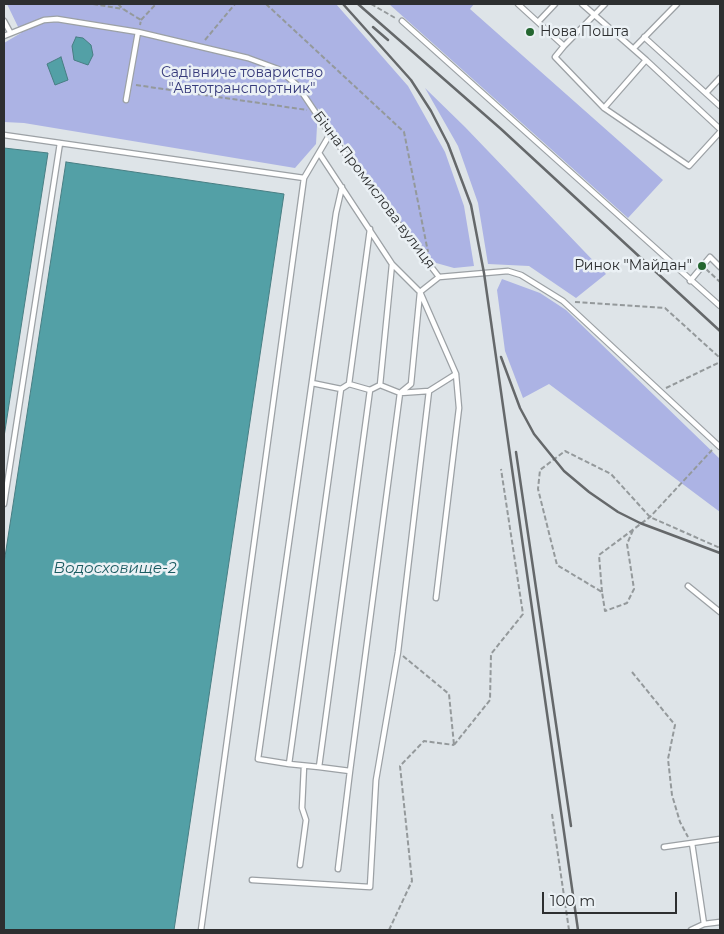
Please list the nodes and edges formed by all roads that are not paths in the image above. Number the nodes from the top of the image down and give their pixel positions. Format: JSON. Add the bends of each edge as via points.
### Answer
{"nodes":[{"id":1,"x":518,"y":4,"type":"edge"},
{"id":2,"x":555,"y":4,"type":"edge"},
{"id":3,"x":582,"y":4,"type":"edge"},
{"id":4,"x":605,"y":4,"type":"edge"},
{"id":5,"x":677,"y":4,"type":"edge"},
{"id":6,"x":595,"y":15,"type":"junction"},
{"id":7,"x":4,"y":21,"type":"edge"},
{"id":8,"x":402,"y":21,"type":"road end"},
{"id":9,"x":538,"y":22,"type":"junction"},
{"id":10,"x":10,"y":32,"type":"junction"},
{"id":11,"x":138,"y":32,"type":"junction"},
{"id":12,"x":4,"y":36,"type":"edge"},
{"id":13,"x":644,"y":37,"type":"junction"},
{"id":14,"x":564,"y":46,"type":"junction"},
{"id":15,"x":634,"y":48,"type":"junction"},
{"id":16,"x":646,"y":60,"type":"junction"},
{"id":17,"x":720,"y":78,"type":"edge"},
{"id":18,"x":706,"y":93,"type":"junction"},
{"id":19,"x":126,"y":100,"type":"dead end"},
{"id":20,"x":720,"y":106,"type":"edge"},
{"id":21,"x":604,"y":108,"type":"junction"},
{"id":22,"x":720,"y":130,"type":"edge"},
{"id":23,"x":330,"y":134,"type":"junction"},
{"id":24,"x":4,"y":135,"type":"edge"},
{"id":25,"x":60,"y":144,"type":"junction"},
{"id":26,"x":319,"y":153,"type":"junction"},
{"id":27,"x":304,"y":178,"type":"junction"},
{"id":28,"x":342,"y":188,"type":"junction"},
{"id":29,"x":370,"y":229,"type":"junction"},
{"id":30,"x":392,"y":264,"type":"junction"},
{"id":31,"x":720,"y":267,"type":"edge"},
{"id":32,"x":439,"y":277,"type":"junction"},
{"id":33,"x":690,"y":280,"type":"junction"},
{"id":34,"x":420,"y":292,"type":"junction"},
{"id":35,"x":720,"y":306,"type":"edge"},
{"id":36,"x":456,"y":374,"type":"junction"},
{"id":37,"x":312,"y":383,"type":"junction"},
{"id":38,"x":349,"y":384,"type":"junction"},
{"id":39,"x":380,"y":385,"type":"junction"},
{"id":40,"x":341,"y":389,"type":"junction"},
{"id":41,"x":370,"y":390,"type":"junction"},
{"id":42,"x":429,"y":391,"type":"junction"},
{"id":43,"x":400,"y":393,"type":"junction"},
{"id":44,"x":719,"y":446,"type":"edge"},
{"id":45,"x":4,"y":504,"type":"edge"},
{"id":46,"x":688,"y":586,"type":"dead end"},
{"id":47,"x":436,"y":598,"type":"dead end"},
{"id":48,"x":720,"y":612,"type":"edge"},
{"id":49,"x":289,"y":764,"type":"junction"},
{"id":50,"x":304,"y":766,"type":"junction"},
{"id":51,"x":319,"y":767,"type":"junction"},
{"id":52,"x":350,"y":771,"type":"junction"},
{"id":53,"x":720,"y":839,"type":"edge"},
{"id":54,"x":692,"y":843,"type":"junction"},
{"id":55,"x":664,"y":847,"type":"dead end"},
{"id":56,"x":300,"y":865,"type":"dead end"},
{"id":57,"x":338,"y":869,"type":"dead end"},
{"id":58,"x":252,"y":880,"type":"dead end"},
{"id":59,"x":720,"y":922,"type":"edge"},
{"id":60,"x":704,"y":924,"type":"junction"},
{"id":61,"x":201,"y":930,"type":"edge"},
{"id":62,"x":691,"y":930,"type":"edge"}],
"edges":[{"from":1,"to":9,"type":"lane"},
{"from":2,"to":9,"type":"lane"},
{"from":3,"to":6,"type":"lane"},
{"from":4,"to":6,"type":"lane"},
{"from":5,"to":13,"type":"lane"},
{"from":6,"to":14,"type":"lane"},
{"from":6,"to":15,"type":"lane"},
{"from":7,"to":10,"type":"lane"},
{"from":8,"to":33,"type":"lane"},
{"from":9,"to":14,"type":"lane"},
{"from":10,"to":11,"type":"lane","name":"Бічна Промислова вулиця","via":[[57,18]]},
{"from":10,"to":12,"type":"lane","name":"Бічна Промислова вулиця"},
{"from":11,"to":19,"type":"lane"},
{"from":11,"to":23,"type":"lane","name":"Бічна Промислова вулиця","via":[[248,58],[278,69],[298,85]]},
{"from":13,"to":15,"type":"lane"},
{"from":13,"to":18,"type":"lane"},
{"from":14,"to":21,"type":"lane","via":[[555,57]]},
{"from":15,"to":16,"type":"lane"},
{"from":16,"to":21,"type":"lane"},
{"from":16,"to":22,"type":"lane"},
{"from":17,"to":18,"type":"lane"},
{"from":18,"to":20,"type":"lane"},
{"from":21,"to":22,"type":"lane","via":[[689,166]]},
{"from":23,"to":26,"type":"lane"},
{"from":23,"to":32,"type":"lane","name":"Бічна Промислова вулиця"},
{"from":24,"to":25,"type":"lane"},
{"from":25,"to":27,"type":"lane"},
{"from":25,"to":45,"type":"lane"},
{"from":26,"to":27,"type":"lane"},
{"from":26,"to":28,"type":"lane"},
{"from":27,"to":61,"type":"lane"},
{"from":28,"to":29,"type":"lane"},
{"from":28,"to":37,"type":"lane"},
{"from":29,"to":30,"type":"lane"},
{"from":29,"to":38,"type":"lane"},
{"from":30,"to":34,"type":"lane"},
{"from":30,"to":39,"type":"lane"},
{"from":31,"to":33,"type":"lane","via":[[710,257]]},
{"from":32,"to":34,"type":"lane"},
{"from":32,"to":44,"type":"lane","via":[[508,272],[521,275],[564,301]]},
{"from":33,"to":35,"type":"lane"},
{"from":34,"to":36,"type":"lane"},
{"from":34,"to":43,"type":"lane","via":[[411,384]]},
{"from":36,"to":42,"type":"lane"},
{"from":36,"to":47,"type":"lane","via":[[459,408]]},
{"from":37,"to":40,"type":"lane"},
{"from":37,"to":49,"type":"lane","via":[[258,759]]},
{"from":38,"to":40,"type":"lane"},
{"from":38,"to":41,"type":"lane"},
{"from":39,"to":41,"type":"lane"},
{"from":39,"to":43,"type":"lane"},
{"from":40,"to":49,"type":"lane"},
{"from":41,"to":51,"type":"lane"},
{"from":42,"to":43,"type":"lane"},
{"from":42,"to":58,"type":"lane","via":[[398,652],[376,780],[370,887]]},
{"from":43,"to":52,"type":"lane"},
{"from":46,"to":48,"type":"lane"},
{"from":49,"to":50,"type":"lane"},
{"from":50,"to":51,"type":"lane"},
{"from":50,"to":56,"type":"lane","via":[[302,808],[306,820]]},
{"from":51,"to":52,"type":"lane"},
{"from":52,"to":57,"type":"lane"},
{"from":53,"to":54,"type":"lane"},
{"from":54,"to":55,"type":"lane"},
{"from":54,"to":60,"type":"lane"},
{"from":59,"to":60,"type":"lane"},
{"from":60,"to":62,"type":"lane"}]}
